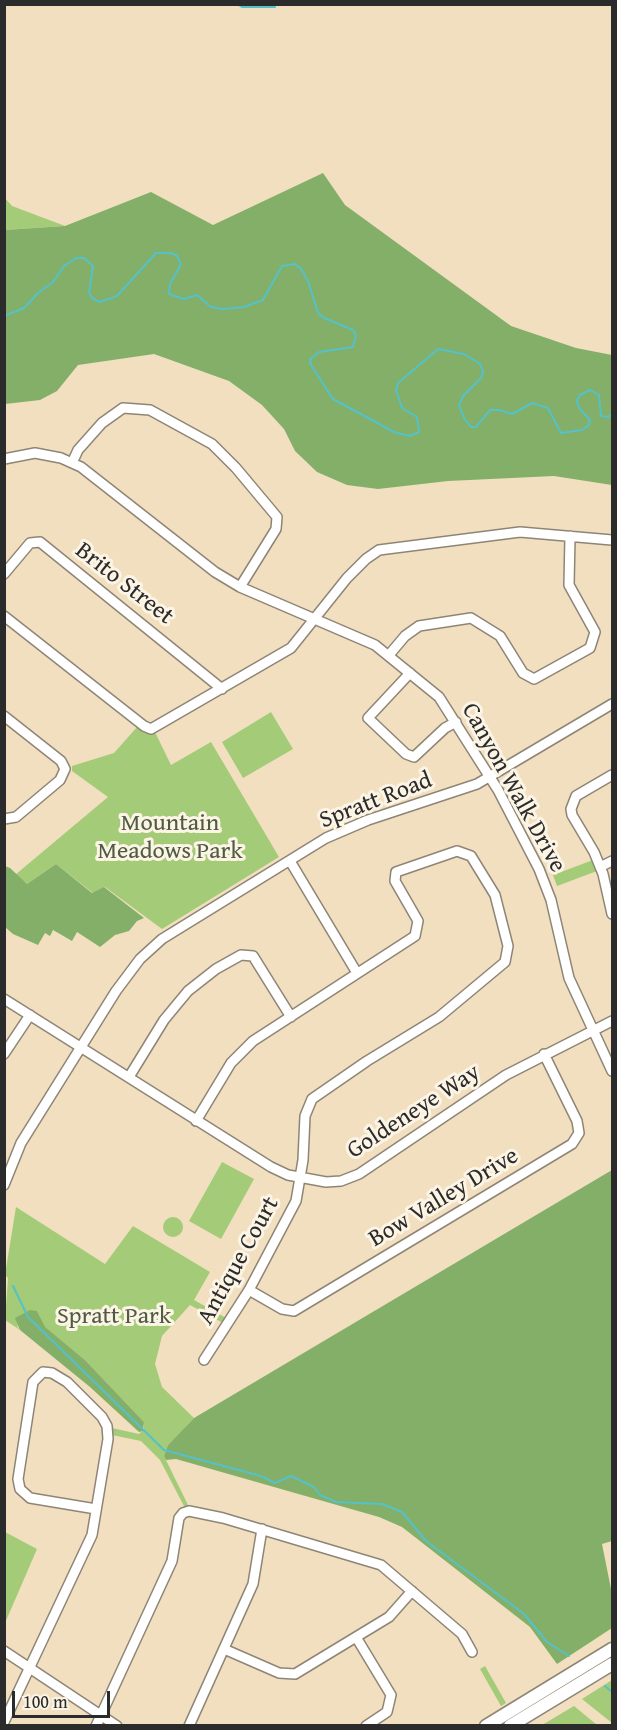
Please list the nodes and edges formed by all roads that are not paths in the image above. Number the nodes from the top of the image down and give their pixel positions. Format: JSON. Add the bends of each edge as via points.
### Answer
{"nodes":[{"id":1,"x":4,"y":459,"type":"edge"},
{"id":2,"x":72,"y":463,"type":"junction"},
{"id":3,"x":570,"y":536,"type":"junction"},
{"id":4,"x":612,"y":540,"type":"edge"},
{"id":5,"x":4,"y":574,"type":"edge"},
{"id":6,"x":240,"y":587,"type":"junction"},
{"id":7,"x":4,"y":616,"type":"edge"},
{"id":8,"x":314,"y":619,"type":"junction"},
{"id":9,"x":389,"y":655,"type":"junction"},
{"id":10,"x":410,"y":673,"type":"junction"},
{"id":11,"x":222,"y":689,"type":"junction"},
{"id":12,"x":612,"y":704,"type":"edge"},
{"id":13,"x":4,"y":716,"type":"edge"},
{"id":14,"x":456,"y":722,"type":"junction"},
{"id":15,"x":612,"y":775,"type":"edge"},
{"id":16,"x":490,"y":777,"type":"junction"},
{"id":17,"x":4,"y":819,"type":"edge"},
{"id":18,"x":290,"y":861,"type":"junction"},
{"id":19,"x":612,"y":861,"type":"edge"},
{"id":20,"x":600,"y":867,"type":"junction"},
{"id":21,"x":612,"y":914,"type":"edge"},
{"id":22,"x":357,"y":973,"type":"junction"},
{"id":23,"x":4,"y":999,"type":"edge"},
{"id":24,"x":30,"y":1015,"type":"junction"},
{"id":25,"x":291,"y":1017,"type":"junction"},
{"id":26,"x":612,"y":1022,"type":"edge"},
{"id":27,"x":593,"y":1031,"type":"junction"},
{"id":28,"x":81,"y":1047,"type":"junction"},
{"id":29,"x":4,"y":1054,"type":"edge"},
{"id":30,"x":544,"y":1054,"type":"junction"},
{"id":31,"x":612,"y":1071,"type":"edge"},
{"id":32,"x":129,"y":1077,"type":"junction"},
{"id":33,"x":196,"y":1121,"type":"junction"},
{"id":34,"x":301,"y":1178,"type":"junction"},
{"id":35,"x":4,"y":1185,"type":"edge"},
{"id":36,"x":249,"y":1290,"type":"junction"},
{"id":37,"x":204,"y":1360,"type":"dead end"},
{"id":38,"x":96,"y":1509,"type":"junction"},
{"id":39,"x":262,"y":1529,"type":"junction"},
{"id":40,"x":411,"y":1591,"type":"junction"},
{"id":41,"x":356,"y":1637,"type":"junction"},
{"id":42,"x":224,"y":1649,"type":"junction"},
{"id":43,"x":612,"y":1649,"type":"edge"},
{"id":44,"x":4,"y":1651,"type":"edge"},
{"id":45,"x":472,"y":1652,"type":"dead end"},
{"id":46,"x":612,"y":1664,"type":"edge"},
{"id":47,"x":30,"y":1667,"type":"junction"},
{"id":48,"x":101,"y":1715,"type":"junction"},
{"id":49,"x":4,"y":1722,"type":"edge"},
{"id":50,"x":192,"y":1724,"type":"edge"},
{"id":51,"x":96,"y":1725,"type":"edge"},
{"id":52,"x":117,"y":1725,"type":"edge"},
{"id":53,"x":366,"y":1725,"type":"edge"},
{"id":54,"x":486,"y":1725,"type":"edge"},
{"id":55,"x":510,"y":1725,"type":"edge"}],
"edges":[{"from":1,"to":2,"type":"street","name":"Canyon Walk Drive","via":[[35,453]]},
{"from":2,"to":6,"type":"street","name":"Canyon Walk Drive","via":[[203,564]]},
{"from":2,"to":6,"type":"street","via":[[102,423],[123,408],[150,410],[212,444],[277,517],[276,529]]},
{"from":3,"to":4,"type":"street"},
{"from":3,"to":8,"type":"street","via":[[520,532],[380,550],[347,578]]},
{"from":3,"to":9,"type":"street","via":[[568,585],[595,632],[590,648],[534,679],[523,673],[500,636],[471,618],[419,626]]},
{"from":5,"to":11,"type":"street","name":"Brito Street","via":[[30,543],[40,542]]},
{"from":6,"to":8,"type":"street","name":"Canyon Walk Drive"},
{"from":7,"to":11,"type":"street","via":[[147,728],[161,725]]},
{"from":8,"to":9,"type":"street","name":"Canyon Walk Drive","via":[[363,639]]},
{"from":8,"to":11,"type":"street","via":[[291,648]]},
{"from":9,"to":10,"type":"street","name":"Canyon Walk Drive"},
{"from":10,"to":14,"type":"street","name":"Canyon Walk Drive","via":[[439,697]]},
{"from":10,"to":14,"type":"street","via":[[368,718],[414,757]]},
{"from":12,"to":16,"type":"street","name":"Spratt Road"},
{"from":13,"to":17,"type":"street","via":[[61,761],[65,773],[16,817]]},
{"from":14,"to":16,"type":"street","name":"Canyon Walk Drive"},
{"from":15,"to":20,"type":"street","via":[[576,796],[572,805],[572,815]]},
{"from":16,"to":18,"type":"street","name":"Spratt Road","via":[[346,828]]},
{"from":16,"to":27,"type":"street","name":"Canyon Walk Drive","via":[[546,883],[569,978]]},
{"from":18,"to":22,"type":"street"},
{"from":18,"to":28,"type":"street","name":"Spratt Road","via":[[183,924],[147,952],[123,981]]},
{"from":19,"to":20,"type":"street"},
{"from":20,"to":21,"type":"street"},
{"from":22,"to":25,"type":"street"},
{"from":22,"to":34,"type":"street","name":"Antique Court","via":[[417,932],[418,921],[395,881],[396,872],[457,851],[471,856],[495,895],[508,946],[505,962],[439,1017],[312,1099],[305,1116]]},
{"from":23,"to":24,"type":"street"},
{"from":24,"to":28,"type":"street"},
{"from":24,"to":29,"type":"street"},
{"from":25,"to":32,"type":"street","via":[[253,956],[241,956],[206,977],[180,1000]]},
{"from":25,"to":33,"type":"street","via":[[253,1041],[231,1063]]},
{"from":26,"to":27,"type":"street","name":"Goldeneye Way"},
{"from":27,"to":30,"type":"street","name":"Goldeneye Way"},
{"from":27,"to":31,"type":"street","name":"Canyon Walk Drive"},
{"from":28,"to":32,"type":"street","name":"Goldeneye Way"},
{"from":28,"to":35,"type":"street","name":"Spratt Road","via":[[21,1143]]},
{"from":30,"to":34,"type":"street","name":"Goldeneye Way","via":[[506,1075],[354,1177],[326,1182]]},
{"from":30,"to":36,"type":"street","name":"Bow Valley Drive","via":[[577,1121],[579,1133],[572,1144],[294,1311],[282,1309]]},
{"from":32,"to":33,"type":"street","name":"Goldeneye Way"},
{"from":33,"to":34,"type":"street","name":"Goldeneye Way","via":[[271,1167]]},
{"from":34,"to":36,"type":"street","name":"Antique Court","via":[[293,1206]]},
{"from":36,"to":37,"type":"street","name":"Antique Court"},
{"from":38,"to":38,"type":"street","via":[[107,1426],[67,1382],[44,1372],[33,1382],[18,1479],[20,1489],[30,1498]]},
{"from":38,"to":47,"type":"street","via":[[92,1535]]},
{"from":39,"to":40,"type":"street","via":[[381,1565]]},
{"from":39,"to":42,"type":"street","via":[[254,1584]]},
{"from":39,"to":48,"type":"street","via":[[196,1512],[180,1516],[172,1560]]},
{"from":40,"to":41,"type":"street","via":[[388,1617]]},
{"from":40,"to":45,"type":"street","via":[[465,1637]]},
{"from":41,"to":42,"type":"street","via":[[288,1675]]},
{"from":41,"to":53,"type":"street","via":[[391,1695],[387,1712]]},
{"from":42,"to":50,"type":"street"},
{"from":43,"to":54,"type":"main road"},
{"from":44,"to":47,"type":"street"},
{"from":46,"to":55,"type":"main road"},
{"from":47,"to":48,"type":"street"},
{"from":47,"to":49,"type":"street"},
{"from":48,"to":51,"type":"street"},
{"from":48,"to":52,"type":"street"}]}
